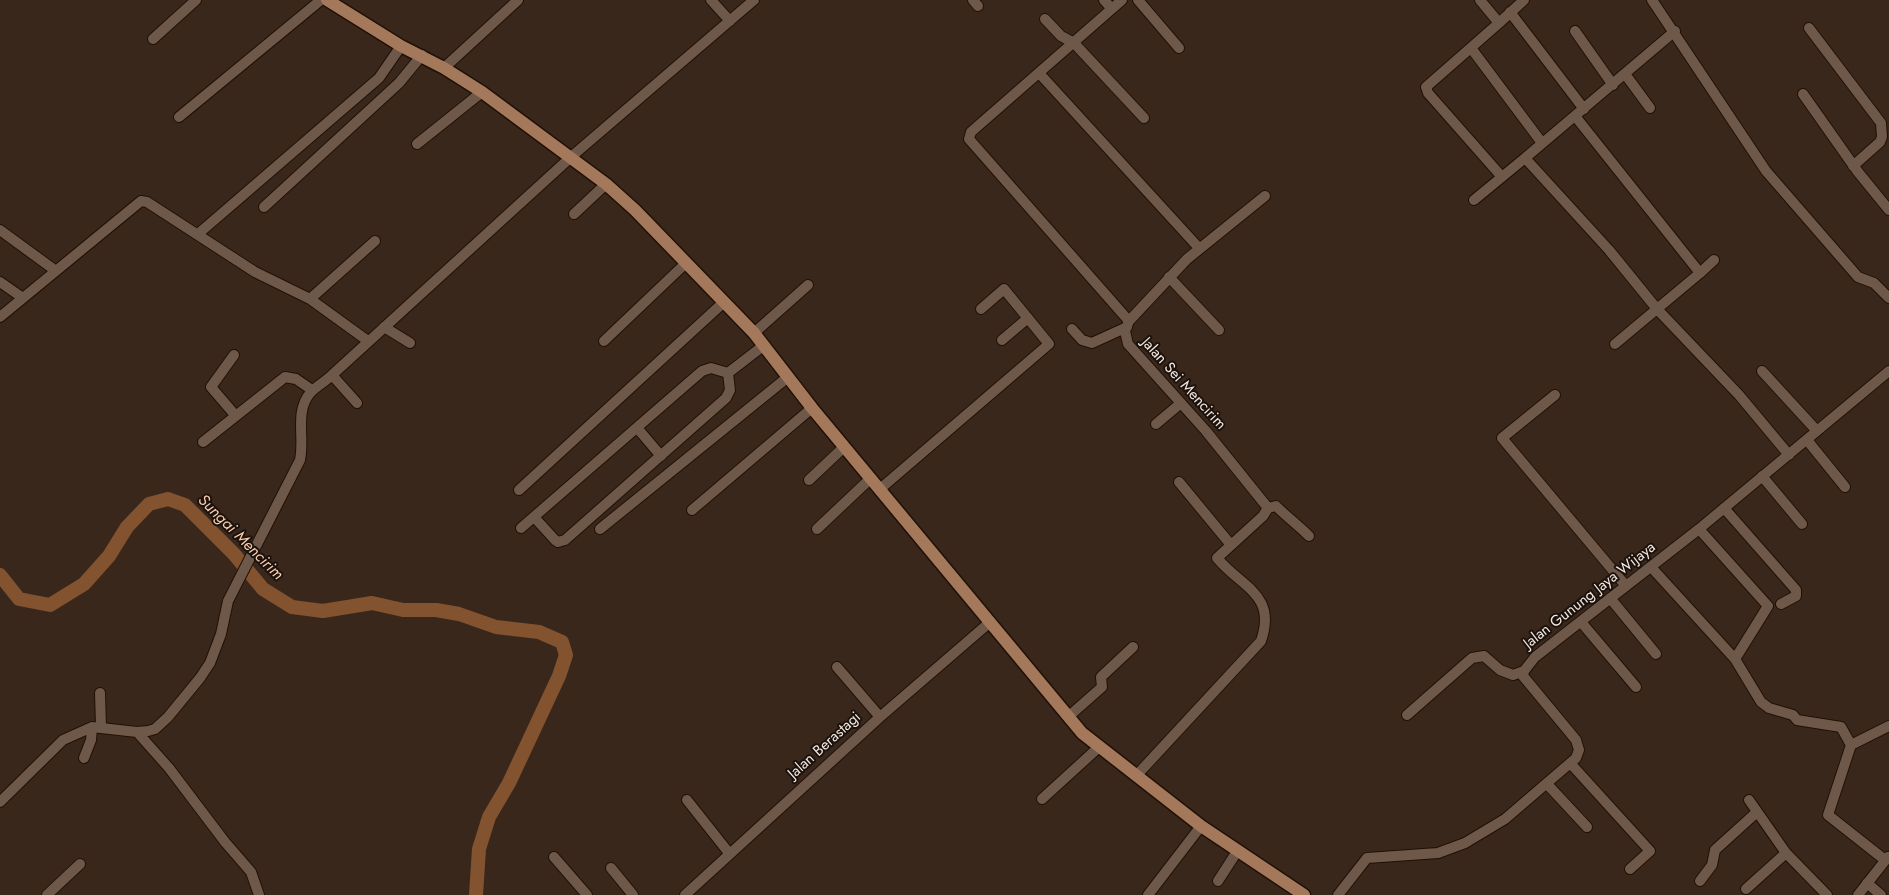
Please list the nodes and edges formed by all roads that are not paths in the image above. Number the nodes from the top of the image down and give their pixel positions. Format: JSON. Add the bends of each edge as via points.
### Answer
{"nodes":[{"id":1,"x":196,"y":0,"type":"edge"},
{"id":2,"x":321,"y":0,"type":"edge"},
{"id":3,"x":327,"y":0,"type":"edge"},
{"id":4,"x":518,"y":0,"type":"edge"},
{"id":5,"x":711,"y":0,"type":"edge"},
{"id":6,"x":754,"y":0,"type":"edge"},
{"id":7,"x":1122,"y":0,"type":"edge"},
{"id":8,"x":1138,"y":0,"type":"edge"},
{"id":9,"x":1480,"y":0,"type":"edge"},
{"id":10,"x":1524,"y":0,"type":"edge"},
{"id":11,"x":1652,"y":0,"type":"edge"},
{"id":12,"x":1108,"y":4,"type":"edge"},
{"id":13,"x":1510,"y":12,"type":"junction"},
{"id":14,"x":1045,"y":19,"type":"dead end"},
{"id":15,"x":730,"y":21,"type":"junction"},
{"id":16,"x":1499,"y":23,"type":"junction"},
{"id":17,"x":1809,"y":28,"type":"dead end"},
{"id":18,"x":1576,"y":31,"type":"dead end"},
{"id":19,"x":1674,"y":31,"type":"junction"},
{"id":20,"x":153,"y":39,"type":"dead end"},
{"id":21,"x":1074,"y":43,"type":"junction"},
{"id":22,"x":401,"y":46,"type":"junction"},
{"id":23,"x":1179,"y":48,"type":"dead end"},
{"id":24,"x":1471,"y":48,"type":"junction"},
{"id":25,"x":422,"y":55,"type":"junction"},
{"id":26,"x":444,"y":68,"type":"junction"},
{"id":27,"x":1039,"y":73,"type":"junction"},
{"id":28,"x":1625,"y":74,"type":"junction"},
{"id":29,"x":1613,"y":85,"type":"junction"},
{"id":30,"x":482,"y":92,"type":"junction"},
{"id":31,"x":1804,"y":94,"type":"dead end"},
{"id":32,"x":1650,"y":108,"type":"dead end"},
{"id":33,"x":1584,"y":109,"type":"junction"},
{"id":34,"x":1575,"y":116,"type":"junction"},
{"id":35,"x":179,"y":117,"type":"dead end"},
{"id":36,"x":1144,"y":118,"type":"dead end"},
{"id":37,"x":1542,"y":143,"type":"junction"},
{"id":38,"x":417,"y":144,"type":"dead end"},
{"id":39,"x":571,"y":157,"type":"junction"},
{"id":40,"x":1525,"y":158,"type":"junction"},
{"id":41,"x":1853,"y":166,"type":"junction"},
{"id":42,"x":1502,"y":177,"type":"junction"},
{"id":43,"x":606,"y":184,"type":"junction"},
{"id":44,"x":1265,"y":196,"type":"dead end"},
{"id":45,"x":1474,"y":200,"type":"dead end"},
{"id":46,"x":264,"y":207,"type":"dead end"},
{"id":47,"x":1889,"y":210,"type":"edge"},
{"id":48,"x":574,"y":214,"type":"dead end"},
{"id":49,"x":0,"y":230,"type":"edge"},
{"id":50,"x":198,"y":234,"type":"junction"},
{"id":51,"x":375,"y":241,"type":"dead end"},
{"id":52,"x":1199,"y":248,"type":"junction"},
{"id":53,"x":1714,"y":260,"type":"dead end"},
{"id":54,"x":686,"y":263,"type":"junction"},
{"id":55,"x":56,"y":271,"type":"junction"},
{"id":56,"x":1700,"y":273,"type":"junction"},
{"id":57,"x":1169,"y":277,"type":"junction"},
{"id":58,"x":0,"y":282,"type":"edge"},
{"id":59,"x":808,"y":285,"type":"dead end"},
{"id":60,"x":23,"y":298,"type":"junction"},
{"id":61,"x":1889,"y":298,"type":"edge"},
{"id":62,"x":310,"y":299,"type":"junction"},
{"id":63,"x":724,"y":302,"type":"junction"},
{"id":64,"x":981,"y":309,"type":"dead end"},
{"id":65,"x":1657,"y":309,"type":"junction"},
{"id":66,"x":0,"y":317,"type":"edge"},
{"id":67,"x":1028,"y":318,"type":"junction"},
{"id":68,"x":1128,"y":324,"type":"junction"},
{"id":69,"x":384,"y":327,"type":"junction"},
{"id":70,"x":1072,"y":329,"type":"dead end"},
{"id":71,"x":1220,"y":330,"type":"dead end"},
{"id":72,"x":754,"y":333,"type":"junction"},
{"id":73,"x":1002,"y":340,"type":"dead end"},
{"id":74,"x":368,"y":341,"type":"junction"},
{"id":75,"x":604,"y":341,"type":"dead end"},
{"id":76,"x":410,"y":343,"type":"dead end"},
{"id":77,"x":1615,"y":344,"type":"dead end"},
{"id":78,"x":763,"y":346,"type":"junction"},
{"id":79,"x":234,"y":355,"type":"dead end"},
{"id":80,"x":1762,"y":371,"type":"dead end"},
{"id":81,"x":1889,"y":371,"type":"edge"},
{"id":82,"x":728,"y":373,"type":"junction"},
{"id":83,"x":332,"y":375,"type":"junction"},
{"id":84,"x":788,"y":377,"type":"junction"},
{"id":85,"x":312,"y":390,"type":"junction"},
{"id":86,"x":1555,"y":395,"type":"dead end"},
{"id":87,"x":357,"y":403,"type":"dead end"},
{"id":88,"x":1181,"y":403,"type":"junction"},
{"id":89,"x":812,"y":408,"type":"junction"},
{"id":90,"x":235,"y":415,"type":"junction"},
{"id":91,"x":1156,"y":424,"type":"dead end"},
{"id":92,"x":638,"y":429,"type":"junction"},
{"id":93,"x":1817,"y":431,"type":"junction"},
{"id":94,"x":1807,"y":440,"type":"junction"},
{"id":95,"x":203,"y":442,"type":"dead end"},
{"id":96,"x":844,"y":447,"type":"junction"},
{"id":97,"x":1788,"y":455,"type":"junction"},
{"id":98,"x":661,"y":456,"type":"junction"},
{"id":99,"x":1762,"y":476,"type":"junction"},
{"id":100,"x":871,"y":478,"type":"junction"},
{"id":101,"x":809,"y":480,"type":"dead end"},
{"id":102,"x":1179,"y":482,"type":"dead end"},
{"id":103,"x":1845,"y":487,"type":"dead end"},
{"id":104,"x":880,"y":489,"type":"junction"},
{"id":105,"x":519,"y":490,"type":"dead end"},
{"id":106,"x":1268,"y":508,"type":"junction"},
{"id":107,"x":1724,"y":508,"type":"junction"},
{"id":108,"x":692,"y":510,"type":"dead end"},
{"id":109,"x":534,"y":517,"type":"junction"},
{"id":110,"x":1802,"y":524,"type":"dead end"},
{"id":111,"x":521,"y":528,"type":"dead end"},
{"id":112,"x":600,"y":529,"type":"dead end"},
{"id":113,"x":817,"y":529,"type":"dead end"},
{"id":114,"x":1699,"y":529,"type":"junction"},
{"id":115,"x":1309,"y":536,"type":"dead end"},
{"id":116,"x":1231,"y":545,"type":"junction"},
{"id":117,"x":1651,"y":567,"type":"junction"},
{"id":118,"x":1626,"y":586,"type":"junction"},
{"id":119,"x":1610,"y":598,"type":"junction"},
{"id":120,"x":1781,"y":604,"type":"dead end"},
{"id":121,"x":1580,"y":622,"type":"junction"},
{"id":122,"x":989,"y":623,"type":"junction"},
{"id":123,"x":1133,"y":647,"type":"dead end"},
{"id":124,"x":1656,"y":654,"type":"dead end"},
{"id":125,"x":1734,"y":659,"type":"junction"},
{"id":126,"x":837,"y":666,"type":"dead end"},
{"id":127,"x":1524,"y":670,"type":"junction"},
{"id":128,"x":1636,"y":687,"type":"dead end"},
{"id":129,"x":100,"y":694,"type":"dead end"},
{"id":130,"x":1406,"y":715,"type":"dead end"},
{"id":131,"x":880,"y":716,"type":"junction"},
{"id":132,"x":1068,"y":717,"type":"junction"},
{"id":133,"x":1889,"y":726,"type":"edge"},
{"id":134,"x":97,"y":727,"type":"junction"},
{"id":135,"x":137,"y":732,"type":"junction"},
{"id":136,"x":1851,"y":745,"type":"junction"},
{"id":137,"x":1099,"y":747,"type":"junction"},
{"id":138,"x":84,"y":758,"type":"dead end"},
{"id":139,"x":1571,"y":764,"type":"junction"},
{"id":140,"x":1136,"y":776,"type":"junction"},
{"id":141,"x":1547,"y":784,"type":"junction"},
{"id":142,"x":1042,"y":798,"type":"dead end"},
{"id":143,"x":687,"y":800,"type":"dead end"},
{"id":144,"x":1748,"y":800,"type":"dead end"},
{"id":145,"x":0,"y":802,"type":"edge"},
{"id":146,"x":1757,"y":812,"type":"junction"},
{"id":147,"x":1201,"y":826,"type":"junction"},
{"id":148,"x":1588,"y":827,"type":"dead end"},
{"id":149,"x":1238,"y":850,"type":"junction"},
{"id":150,"x":729,"y":853,"type":"junction"},
{"id":151,"x":1786,"y":853,"type":"junction"},
{"id":152,"x":554,"y":857,"type":"dead end"},
{"id":153,"x":1887,"y":858,"type":"edge"},
{"id":154,"x":80,"y":864,"type":"dead end"},
{"id":155,"x":611,"y":868,"type":"dead end"},
{"id":156,"x":1630,"y":869,"type":"dead end"},
{"id":157,"x":1218,"y":880,"type":"dead end"},
{"id":158,"x":1700,"y":881,"type":"dead end"},
{"id":159,"x":1867,"y":883,"type":"junction"},
{"id":160,"x":1746,"y":889,"type":"dead end"},
{"id":161,"x":47,"y":895,"type":"edge"},
{"id":162,"x":259,"y":895,"type":"edge"},
{"id":163,"x":587,"y":895,"type":"edge"},
{"id":164,"x":632,"y":895,"type":"edge"},
{"id":165,"x":685,"y":895,"type":"edge"},
{"id":166,"x":1148,"y":895,"type":"edge"},
{"id":167,"x":1304,"y":895,"type":"edge"},
{"id":168,"x":1338,"y":895,"type":"edge"},
{"id":169,"x":1827,"y":895,"type":"edge"},
{"id":170,"x":1858,"y":895,"type":"edge"},
{"id":171,"x":1882,"y":895,"type":"edge"}],
"edges":[{"from":1,"to":20,"type":"street"},
{"from":2,"to":35,"type":"street"},
{"from":3,"to":22,"type":"main road"},
{"from":4,"to":26,"type":"street"},
{"from":5,"to":15,"type":"street"},
{"from":6,"to":15,"type":"street"},
{"from":7,"to":12,"type":"street","name":"Jalan Sei Mencirim"},
{"from":8,"to":23,"type":"street"},
{"from":9,"to":16,"type":"street"},
{"from":10,"to":13,"type":"street"},
{"from":11,"to":19,"type":"street"},
{"from":12,"to":21,"type":"street","name":"Jalan Sei Mencirim"},
{"from":13,"to":16,"type":"street"},
{"from":13,"to":33,"type":"street"},
{"from":14,"to":21,"type":"street","via":[[1061,36]]},
{"from":15,"to":39,"type":"street"},
{"from":16,"to":24,"type":"street"},
{"from":17,"to":41,"type":"street","via":[[1881,123],[1880,142]]},
{"from":18,"to":29,"type":"street"},
{"from":19,"to":28,"type":"street"},
{"from":19,"to":61,"type":"street","via":[[1766,171],[1858,277],[1874,283]]},
{"from":21,"to":27,"type":"street","name":"Jalan Sei Mencirim"},
{"from":21,"to":36,"type":"street"},
{"from":22,"to":25,"type":"main road"},
{"from":22,"to":50,"type":"street","via":[[378,78]]},
{"from":24,"to":37,"type":"street"},
{"from":24,"to":42,"type":"street","via":[[1426,88]]},
{"from":25,"to":26,"type":"main road"},
{"from":25,"to":46,"type":"street","via":[[399,83]]},
{"from":26,"to":30,"type":"main road"},
{"from":27,"to":52,"type":"street"},
{"from":27,"to":68,"type":"street","name":"Jalan Sei Mencirim","via":[[971,132],[969,141]]},
{"from":28,"to":29,"type":"street"},
{"from":28,"to":32,"type":"street"},
{"from":29,"to":33,"type":"street"},
{"from":30,"to":38,"type":"street"},
{"from":30,"to":39,"type":"main road"},
{"from":31,"to":41,"type":"street"},
{"from":33,"to":34,"type":"street"},
{"from":34,"to":37,"type":"street"},
{"from":34,"to":56,"type":"street"},
{"from":37,"to":40,"type":"street"},
{"from":39,"to":43,"type":"main road"},
{"from":39,"to":69,"type":"street"},
{"from":40,"to":42,"type":"street"},
{"from":40,"to":65,"type":"street","via":[[1609,250]]},
{"from":41,"to":47,"type":"street"},
{"from":42,"to":45,"type":"street"},
{"from":43,"to":48,"type":"street"},
{"from":43,"to":54,"type":"main road"},
{"from":44,"to":52,"type":"street"},
{"from":49,"to":55,"type":"street"},
{"from":50,"to":55,"type":"street","via":[[141,201]]},
{"from":50,"to":62,"type":"street","via":[[255,272]]},
{"from":51,"to":62,"type":"street"},
{"from":52,"to":57,"type":"street"},
{"from":53,"to":56,"type":"street"},
{"from":54,"to":63,"type":"main road"},
{"from":54,"to":75,"type":"street"},
{"from":55,"to":60,"type":"street"},
{"from":56,"to":65,"type":"street"},
{"from":57,"to":68,"type":"street"},
{"from":57,"to":71,"type":"street"},
{"from":58,"to":60,"type":"street"},
{"from":59,"to":72,"type":"street"},
{"from":60,"to":66,"type":"street"},
{"from":62,"to":74,"type":"street"},
{"from":63,"to":72,"type":"main road"},
{"from":63,"to":105,"type":"street"},
{"from":64,"to":67,"type":"street","via":[[1004,289]]},
{"from":65,"to":77,"type":"street"},
{"from":65,"to":97,"type":"street","via":[[1738,395]]},
{"from":67,"to":73,"type":"street"},
{"from":67,"to":104,"type":"street","via":[[1049,344]]},
{"from":68,"to":70,"type":"street","via":[[1105,338],[1087,343]]},
{"from":68,"to":88,"type":"street","name":"Jalan Sei Mencirim","via":[[1128,344]]},
{"from":69,"to":74,"type":"street"},
{"from":69,"to":76,"type":"street"},
{"from":72,"to":78,"type":"main road"},
{"from":74,"to":83,"type":"street"},
{"from":78,"to":82,"type":"street"},
{"from":78,"to":84,"type":"main road"},
{"from":79,"to":90,"type":"street","via":[[211,387]]},
{"from":80,"to":93,"type":"street"},
{"from":81,"to":93,"type":"street","name":"Jalan Gunung Jaya Wijaya"},
{"from":82,"to":92,"type":"street","via":[[711,368],[702,372]]},
{"from":82,"to":98,"type":"street","via":[[730,390],[726,398]]},
{"from":83,"to":85,"type":"street"},
{"from":83,"to":87,"type":"street"},
{"from":84,"to":89,"type":"main road"},
{"from":84,"to":112,"type":"street"},
{"from":85,"to":90,"type":"street","via":[[296,379],[285,377]]},
{"from":85,"to":135,"type":"street","via":[[301,408],[300,460],[228,601],[216,649],[200,678],[161,724],[148,731]]},
{"from":86,"to":118,"type":"street","via":[[1502,438]]},
{"from":88,"to":91,"type":"street"},
{"from":88,"to":106,"type":"street","name":"Jalan Sei Mencirim"},
{"from":89,"to":96,"type":"main road"},
{"from":89,"to":108,"type":"street"},
{"from":90,"to":95,"type":"street"},
{"from":92,"to":98,"type":"street"},
{"from":92,"to":109,"type":"street"},
{"from":93,"to":94,"type":"street","name":"Jalan Gunung Jaya Wijaya"},
{"from":94,"to":97,"type":"street","name":"Jalan Gunung Jaya Wijaya"},
{"from":94,"to":103,"type":"street"},
{"from":96,"to":100,"type":"main road"},
{"from":96,"to":101,"type":"street"},
{"from":97,"to":99,"type":"street","name":"Jalan Gunung Jaya Wijaya"},
{"from":98,"to":109,"type":"street","via":[[561,542],[555,540]]},
{"from":99,"to":107,"type":"street","name":"Jalan Gunung Jaya Wijaya"},
{"from":99,"to":110,"type":"street"},
{"from":100,"to":104,"type":"main road"},
{"from":100,"to":113,"type":"street"},
{"from":102,"to":116,"type":"street"},
{"from":104,"to":122,"type":"main road"},
{"from":106,"to":115,"type":"street","via":[[1276,506]]},
{"from":106,"to":116,"type":"street"},
{"from":107,"to":114,"type":"street","name":"Jalan Gunung Jaya Wijaya"},
{"from":107,"to":120,"type":"street","via":[[1796,590],[1796,596]]},
{"from":109,"to":111,"type":"street"},
{"from":114,"to":117,"type":"street","name":"Jalan Gunung Jaya Wijaya"},
{"from":114,"to":125,"type":"street","via":[[1768,606]]},
{"from":116,"to":140,"type":"street","via":[[1217,558],[1262,604],[1266,624],[1261,641]]},
{"from":117,"to":118,"type":"street","name":"Jalan Gunung Jaya Wijaya"},
{"from":117,"to":125,"type":"street"},
{"from":118,"to":119,"type":"street","name":"Jalan Gunung Jaya Wijaya"},
{"from":119,"to":121,"type":"street","name":"Jalan Gunung Jaya Wijaya"},
{"from":119,"to":124,"type":"street"},
{"from":121,"to":127,"type":"street","name":"Jalan Gunung Jaya Wijaya","via":[[1535,657]]},
{"from":121,"to":128,"type":"street"},
{"from":122,"to":131,"type":"street","name":"Jalan Berastagi"},
{"from":122,"to":132,"type":"main road"},
{"from":123,"to":132,"type":"street","via":[[1102,677],[1102,687]]},
{"from":125,"to":136,"type":"street","via":[[1769,708],[1789,713],[1797,720],[1841,727]]},
{"from":126,"to":131,"type":"street"},
{"from":127,"to":130,"type":"street","via":[[1505,674],[1484,656],[1472,658]]},
{"from":127,"to":139,"type":"street","name":"Jalan Gunung Jaya Wijaya","via":[[1524,676],[1576,740],[1579,750]]},
{"from":129,"to":134,"type":"street"},
{"from":131,"to":150,"type":"street","name":"Jalan Berastagi"},
{"from":132,"to":137,"type":"main road"},
{"from":133,"to":136,"type":"street"},
{"from":134,"to":135,"type":"street"},
{"from":134,"to":138,"type":"street"},
{"from":134,"to":145,"type":"street","via":[[63,740]]},
{"from":135,"to":162,"type":"street","via":[[174,773],[225,842],[252,872]]},
{"from":136,"to":153,"type":"street","via":[[1828,814]]},
{"from":137,"to":140,"type":"main road"},
{"from":137,"to":142,"type":"street"},
{"from":139,"to":141,"type":"street"},
{"from":139,"to":156,"type":"street","via":[[1650,851]]},
{"from":140,"to":147,"type":"main road"},
{"from":141,"to":148,"type":"street"},
{"from":141,"to":168,"type":"street","via":[[1505,819],[1465,843],[1438,853],[1367,858]]},
{"from":143,"to":150,"type":"street"},
{"from":144,"to":146,"type":"street"},
{"from":146,"to":151,"type":"street"},
{"from":146,"to":158,"type":"street","via":[[1715,850],[1712,865]]},
{"from":147,"to":149,"type":"main road"},
{"from":147,"to":166,"type":"street"},
{"from":149,"to":157,"type":"street"},
{"from":149,"to":167,"type":"main road"},
{"from":150,"to":165,"type":"street","name":"Jalan Berastagi"},
{"from":151,"to":160,"type":"street"},
{"from":151,"to":169,"type":"street"},
{"from":152,"to":163,"type":"street"},
{"from":153,"to":159,"type":"street"},
{"from":154,"to":161,"type":"street"},
{"from":155,"to":164,"type":"street"},
{"from":159,"to":170,"type":"street"},
{"from":159,"to":171,"type":"street"}]}
